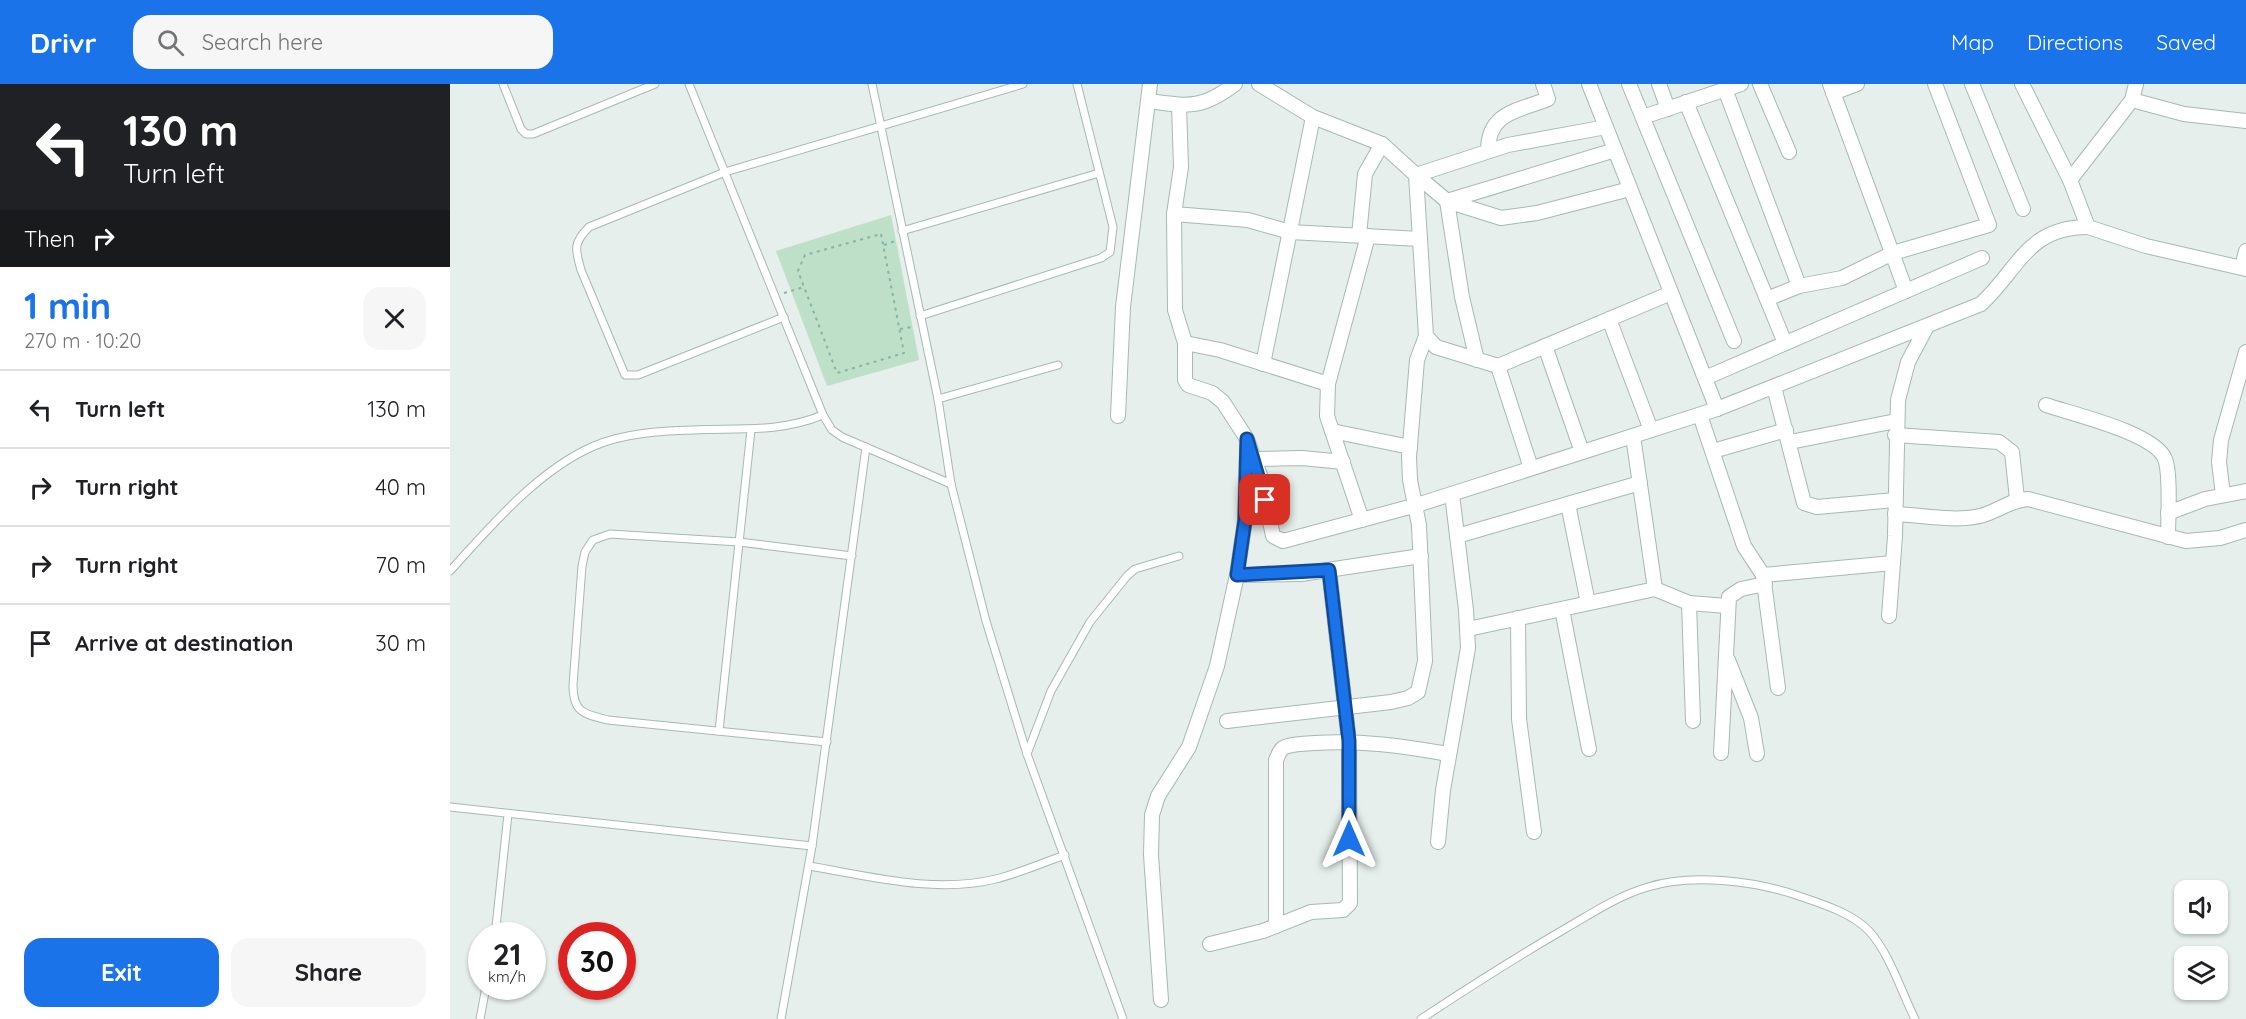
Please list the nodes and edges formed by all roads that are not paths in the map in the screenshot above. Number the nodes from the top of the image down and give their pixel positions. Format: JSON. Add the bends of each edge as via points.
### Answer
{"nodes":[{"id":1,"x":503,"y":84,"type":"edge"},
{"id":2,"x":655,"y":84,"type":"edge"},
{"id":3,"x":689,"y":84,"type":"edge"},
{"id":4,"x":872,"y":84,"type":"edge"},
{"id":5,"x":1023,"y":84,"type":"edge"},
{"id":6,"x":1077,"y":84,"type":"edge"},
{"id":7,"x":1150,"y":84,"type":"edge"},
{"id":8,"x":1235,"y":84,"type":"edge"},
{"id":9,"x":1259,"y":84,"type":"edge"},
{"id":10,"x":1543,"y":84,"type":"edge"},
{"id":11,"x":1589,"y":84,"type":"edge"},
{"id":12,"x":1629,"y":84,"type":"edge"},
{"id":13,"x":1659,"y":84,"type":"edge"},
{"id":14,"x":1695,"y":84,"type":"edge"},
{"id":15,"x":1741,"y":84,"type":"edge"},
{"id":16,"x":1761,"y":84,"type":"edge"},
{"id":17,"x":1857,"y":84,"type":"edge"},
{"id":18,"x":1935,"y":84,"type":"edge"},
{"id":19,"x":1972,"y":84,"type":"edge"},
{"id":20,"x":2022,"y":84,"type":"edge"},
{"id":21,"x":2136,"y":84,"type":"edge"},
{"id":22,"x":1831,"y":88,"type":"edge"},
{"id":23,"x":1725,"y":89,"type":"junction"},
{"id":24,"x":1701,"y":98,"type":"junction"},
{"id":25,"x":2132,"y":100,"type":"junction"},
{"id":26,"x":1148,"y":101,"type":"junction"},
{"id":27,"x":1686,"y":102,"type":"junction"},
{"id":28,"x":1179,"y":105,"type":"junction"},
{"id":29,"x":1668,"y":108,"type":"junction"},
{"id":30,"x":1313,"y":117,"type":"junction"},
{"id":31,"x":1643,"y":117,"type":"junction"},
{"id":32,"x":2246,"y":121,"type":"edge"},
{"id":33,"x":880,"y":126,"type":"junction"},
{"id":34,"x":1606,"y":127,"type":"junction"},
{"id":35,"x":1382,"y":144,"type":"junction"},
{"id":36,"x":1488,"y":150,"type":"junction"},
{"id":37,"x":1615,"y":150,"type":"junction"},
{"id":38,"x":1789,"y":152,"type":"dead end"},
{"id":39,"x":725,"y":172,"type":"junction"},
{"id":40,"x":1099,"y":173,"type":"junction"},
{"id":41,"x":1416,"y":175,"type":"junction"},
{"id":42,"x":2070,"y":180,"type":"junction"},
{"id":43,"x":1630,"y":189,"type":"junction"},
{"id":44,"x":1447,"y":201,"type":"junction"},
{"id":45,"x":2023,"y":209,"type":"dead end"},
{"id":46,"x":1174,"y":214,"type":"junction"},
{"id":47,"x":2088,"y":228,"type":"junction"},
{"id":48,"x":902,"y":231,"type":"junction"},
{"id":49,"x":1290,"y":232,"type":"junction"},
{"id":50,"x":1364,"y":235,"type":"junction"},
{"id":51,"x":1420,"y":239,"type":"junction"},
{"id":52,"x":2246,"y":251,"type":"edge"},
{"id":53,"x":1893,"y":253,"type":"junction"},
{"id":54,"x":1982,"y":258,"type":"dead end"},
{"id":55,"x":2244,"y":269,"type":"edge"},
{"id":56,"x":1799,"y":286,"type":"junction"},
{"id":57,"x":1906,"y":291,"type":"junction"},
{"id":58,"x":1671,"y":293,"type":"junction"},
{"id":59,"x":1767,"y":299,"type":"junction"},
{"id":60,"x":920,"y":316,"type":"junction"},
{"id":61,"x":784,"y":317,"type":"junction"},
{"id":62,"x":1609,"y":319,"type":"junction"},
{"id":63,"x":1926,"y":328,"type":"junction"},
{"id":64,"x":1426,"y":336,"type":"junction"},
{"id":65,"x":1734,"y":341,"type":"dead end"},
{"id":66,"x":1185,"y":343,"type":"junction"},
{"id":67,"x":1785,"y":343,"type":"junction"},
{"id":68,"x":1545,"y":346,"type":"junction"},
{"id":69,"x":2246,"y":352,"type":"edge"},
{"id":70,"x":1477,"y":360,"type":"junction"},
{"id":71,"x":1263,"y":364,"type":"junction"},
{"id":72,"x":1058,"y":365,"type":"dead end"},
{"id":73,"x":1498,"y":366,"type":"junction"},
{"id":74,"x":1705,"y":378,"type":"junction"},
{"id":75,"x":1328,"y":384,"type":"junction"},
{"id":76,"x":1774,"y":387,"type":"junction"},
{"id":77,"x":938,"y":399,"type":"junction"},
{"id":78,"x":2046,"y":405,"type":"dead end"},
{"id":79,"x":1717,"y":409,"type":"junction"},
{"id":80,"x":823,"y":415,"type":"junction"},
{"id":81,"x":1700,"y":415,"type":"junction"},
{"id":82,"x":1118,"y":416,"type":"dead end"},
{"id":83,"x":1896,"y":428,"type":"junction"},
{"id":84,"x":752,"y":430,"type":"junction"},
{"id":85,"x":1651,"y":430,"type":"junction"},
{"id":86,"x":1332,"y":431,"type":"junction"},
{"id":87,"x":1633,"y":436,"type":"junction"},
{"id":88,"x":1788,"y":436,"type":"junction"},
{"id":89,"x":1247,"y":439,"type":"junction"},
{"id":90,"x":866,"y":447,"type":"junction"},
{"id":91,"x":1410,"y":447,"type":"junction"},
{"id":92,"x":1713,"y":451,"type":"junction"},
{"id":93,"x":1582,"y":452,"type":"junction"},
{"id":94,"x":1255,"y":459,"type":"junction"},
{"id":95,"x":1342,"y":462,"type":"junction"},
{"id":96,"x":1531,"y":468,"type":"junction"},
{"id":97,"x":1640,"y":483,"type":"junction"},
{"id":98,"x":951,"y":484,"type":"junction"},
{"id":99,"x":2246,"y":491,"type":"edge"},
{"id":100,"x":1452,"y":494,"type":"junction"},
{"id":101,"x":2223,"y":495,"type":"junction"},
{"id":102,"x":2017,"y":499,"type":"junction"},
{"id":103,"x":1568,"y":504,"type":"junction"},
{"id":104,"x":1417,"y":505,"type":"junction"},
{"id":105,"x":1895,"y":507,"type":"junction"},
{"id":106,"x":2168,"y":513,"type":"junction"},
{"id":107,"x":1362,"y":520,"type":"junction"},
{"id":108,"x":2246,"y":530,"type":"edge"},
{"id":109,"x":1457,"y":536,"type":"junction"},
{"id":110,"x":2169,"y":537,"type":"junction"},
{"id":111,"x":739,"y":542,"type":"junction"},
{"id":112,"x":852,"y":556,"type":"junction"},
{"id":113,"x":1179,"y":556,"type":"dead end"},
{"id":114,"x":1421,"y":556,"type":"junction"},
{"id":115,"x":1893,"y":563,"type":"junction"},
{"id":116,"x":1329,"y":570,"type":"junction"},
{"id":117,"x":450,"y":571,"type":"edge"},
{"id":118,"x":1237,"y":575,"type":"junction"},
{"id":119,"x":1764,"y":580,"type":"junction"},
{"id":120,"x":1655,"y":590,"type":"junction"},
{"id":121,"x":1588,"y":603,"type":"junction"},
{"id":122,"x":1689,"y":603,"type":"junction"},
{"id":123,"x":1728,"y":606,"type":"junction"},
{"id":124,"x":1562,"y":609,"type":"junction"},
{"id":125,"x":1889,"y":616,"type":"dead end"},
{"id":126,"x":1518,"y":618,"type":"junction"},
{"id":127,"x":1468,"y":629,"type":"junction"},
{"id":128,"x":1725,"y":652,"type":"junction"},
{"id":129,"x":1778,"y":688,"type":"dead end"},
{"id":130,"x":1344,"y":709,"type":"junction"},
{"id":131,"x":1227,"y":721,"type":"dead end"},
{"id":132,"x":1694,"y":721,"type":"dead end"},
{"id":133,"x":719,"y":731,"type":"junction"},
{"id":134,"x":1349,"y":741,"type":"junction"},
{"id":135,"x":827,"y":742,"type":"junction"},
{"id":136,"x":1589,"y":749,"type":"dead end"},
{"id":137,"x":1721,"y":753,"type":"dead end"},
{"id":138,"x":1027,"y":754,"type":"junction"},
{"id":139,"x":1448,"y":754,"type":"junction"},
{"id":140,"x":1757,"y":754,"type":"dead end"},
{"id":141,"x":450,"y":807,"type":"edge"},
{"id":142,"x":508,"y":814,"type":"junction"},
{"id":143,"x":1534,"y":832,"type":"dead end"},
{"id":144,"x":1438,"y":842,"type":"dead end"},
{"id":145,"x":812,"y":846,"type":"junction"},
{"id":146,"x":1065,"y":855,"type":"junction"},
{"id":147,"x":809,"y":866,"type":"junction"},
{"id":148,"x":496,"y":922,"type":"edge"},
{"id":149,"x":1276,"y":926,"type":"junction"},
{"id":150,"x":1210,"y":944,"type":"dead end"},
{"id":151,"x":484,"y":1000,"type":"edge"},
{"id":152,"x":1161,"y":1000,"type":"dead end"},
{"id":153,"x":480,"y":1019,"type":"edge"},
{"id":154,"x":781,"y":1019,"type":"edge"},
{"id":155,"x":1123,"y":1019,"type":"edge"},
{"id":156,"x":1421,"y":1019,"type":"edge"},
{"id":157,"x":1915,"y":1019,"type":"edge"}],
"edges":[{"from":1,"to":2,"type":"lane","via":[[526,134],[540,132]]},
{"from":3,"to":39,"type":"lane"},
{"from":4,"to":33,"type":"lane"},
{"from":5,"to":33,"type":"lane"},
{"from":6,"to":40,"type":"lane"},
{"from":7,"to":26,"type":"street"},
{"from":8,"to":28,"type":"street","via":[[1208,102]]},
{"from":9,"to":30,"type":"street"},
{"from":10,"to":36,"type":"street","via":[[1548,99],[1496,121],[1490,129]]},
{"from":11,"to":34,"type":"street"},
{"from":12,"to":31,"type":"street"},
{"from":13,"to":29,"type":"street"},
{"from":14,"to":24,"type":"street"},
{"from":15,"to":23,"type":"street"},
{"from":16,"to":38,"type":"street"},
{"from":17,"to":22,"type":"street"},
{"from":18,"to":53,"type":"street","via":[[1989,225]]},
{"from":19,"to":45,"type":"street"},
{"from":20,"to":42,"type":"street"},
{"from":21,"to":25,"type":"street"},
{"from":22,"to":53,"type":"street"},
{"from":23,"to":24,"type":"street"},
{"from":23,"to":56,"type":"street"},
{"from":24,"to":27,"type":"street"},
{"from":25,"to":32,"type":"street","via":[[2184,114]]},
{"from":25,"to":42,"type":"street"},
{"from":26,"to":28,"type":"street"},
{"from":26,"to":82,"type":"street","via":[[1123,307]]},
{"from":27,"to":29,"type":"street"},
{"from":27,"to":59,"type":"street"},
{"from":28,"to":46,"type":"street","via":[[1181,167]]},
{"from":29,"to":31,"type":"street"},
{"from":30,"to":35,"type":"street"},
{"from":30,"to":49,"type":"street"},
{"from":31,"to":65,"type":"street"},
{"from":33,"to":39,"type":"lane"},
{"from":33,"to":48,"type":"lane"},
{"from":34,"to":36,"type":"street"},
{"from":34,"to":37,"type":"street"},
{"from":35,"to":41,"type":"street"},
{"from":35,"to":50,"type":"street","via":[[1365,174]]},
{"from":36,"to":41,"type":"street"},
{"from":37,"to":43,"type":"street"},
{"from":37,"to":44,"type":"street"},
{"from":39,"to":61,"type":"lane"},
{"from":39,"to":61,"type":"lane","via":[[589,227],[578,239],[580,270],[625,375],[638,375]]},
{"from":40,"to":48,"type":"lane"},
{"from":40,"to":60,"type":"lane","via":[[1113,226],[1110,252]]},
{"from":41,"to":44,"type":"street"},
{"from":41,"to":51,"type":"street"},
{"from":42,"to":47,"type":"street"},
{"from":43,"to":44,"type":"street","via":[[1514,218],[1483,214]]},
{"from":43,"to":58,"type":"street"},
{"from":44,"to":70,"type":"street","via":[[1462,297]]},
{"from":46,"to":49,"type":"street","via":[[1248,220]]},
{"from":46,"to":66,"type":"street","via":[[1175,310]]},
{"from":47,"to":55,"type":"street"},
{"from":47,"to":63,"type":"street","via":[[2070,227],[2037,241],[1982,304]]},
{"from":48,"to":60,"type":"lane"},
{"from":49,"to":50,"type":"street"},
{"from":49,"to":71,"type":"street"},
{"from":50,"to":51,"type":"street"},
{"from":50,"to":75,"type":"street"},
{"from":51,"to":64,"type":"street"},
{"from":52,"to":55,"type":"street"},
{"from":53,"to":56,"type":"street","via":[[1842,278]]},
{"from":53,"to":57,"type":"street"},
{"from":54,"to":57,"type":"street"},
{"from":56,"to":59,"type":"street"},
{"from":57,"to":67,"type":"street"},
{"from":58,"to":62,"type":"street"},
{"from":58,"to":74,"type":"street"},
{"from":59,"to":67,"type":"street"},
{"from":60,"to":77,"type":"lane"},
{"from":61,"to":80,"type":"lane"},
{"from":62,"to":68,"type":"street"},
{"from":62,"to":85,"type":"street"},
{"from":63,"to":76,"type":"street"},
{"from":63,"to":83,"type":"street","via":[[1902,382]]},
{"from":64,"to":70,"type":"street","via":[[1436,347]]},
{"from":64,"to":91,"type":"street","via":[[1418,360]]},
{"from":66,"to":71,"type":"street"},
{"from":66,"to":89,"type":"street","via":[[1188,386],[1212,393],[1224,402]]},
{"from":67,"to":74,"type":"street"},
{"from":68,"to":73,"type":"street"},
{"from":68,"to":93,"type":"street"},
{"from":69,"to":101,"type":"street","via":[[2221,440]]},
{"from":70,"to":73,"type":"street"},
{"from":71,"to":75,"type":"street"},
{"from":72,"to":77,"type":"lane"},
{"from":73,"to":96,"type":"street"},
{"from":74,"to":79,"type":"street"},
{"from":75,"to":86,"type":"street","via":[[1327,416]]},
{"from":76,"to":79,"type":"street"},
{"from":76,"to":88,"type":"street"},
{"from":77,"to":98,"type":"lane"},
{"from":78,"to":106,"type":"street","via":[[2139,437],[2158,448],[2166,460]]},
{"from":79,"to":81,"type":"street"},
{"from":80,"to":84,"type":"lane","via":[[798,425]]},
{"from":80,"to":90,"type":"lane","via":[[832,430]]},
{"from":81,"to":85,"type":"street"},
{"from":81,"to":92,"type":"street"},
{"from":83,"to":88,"type":"street"},
{"from":83,"to":102,"type":"street","via":[[1999,442],[2012,452]]},
{"from":83,"to":105,"type":"street"},
{"from":84,"to":111,"type":"lane"},
{"from":84,"to":117,"type":"lane","via":[[673,431],[630,436],[594,446],[522,495]]},
{"from":85,"to":87,"type":"street"},
{"from":86,"to":91,"type":"street"},
{"from":86,"to":95,"type":"street"},
{"from":87,"to":93,"type":"street"},
{"from":87,"to":97,"type":"street"},
{"from":88,"to":92,"type":"street"},
{"from":88,"to":105,"type":"street","via":[[1804,503],[1817,507]]},
{"from":89,"to":94,"type":"street"},
{"from":89,"to":118,"type":"street","via":[[1245,520]]},
{"from":90,"to":98,"type":"lane"},
{"from":90,"to":112,"type":"lane"},
{"from":91,"to":104,"type":"street","via":[[1410,480]]},
{"from":92,"to":119,"type":"street","via":[[1744,546]]},
{"from":93,"to":96,"type":"street"},
{"from":94,"to":95,"type":"street"},
{"from":94,"to":107,"type":"street","via":[[1276,540]]},
{"from":95,"to":107,"type":"street"},
{"from":96,"to":100,"type":"street"},
{"from":97,"to":103,"type":"street"},
{"from":97,"to":120,"type":"street"},
{"from":98,"to":138,"type":"lane","via":[[986,621]]},
{"from":99,"to":101,"type":"street"},
{"from":100,"to":104,"type":"street"},
{"from":100,"to":109,"type":"street"},
{"from":101,"to":106,"type":"street"},
{"from":102,"to":105,"type":"street","via":[[1977,517]]},
{"from":102,"to":110,"type":"street","via":[[2044,501]]},
{"from":103,"to":109,"type":"street"},
{"from":103,"to":121,"type":"street"},
{"from":104,"to":107,"type":"street"},
{"from":104,"to":114,"type":"street"},
{"from":105,"to":115,"type":"street"},
{"from":106,"to":110,"type":"street"},
{"from":108,"to":110,"type":"street","via":[[2200,540]]},
{"from":109,"to":127,"type":"street"},
{"from":111,"to":112,"type":"lane"},
{"from":111,"to":133,"type":"lane"},
{"from":111,"to":133,"type":"lane","via":[[610,534],[593,540],[582,566],[573,685],[573,701],[578,709],[608,720]]},
{"from":112,"to":135,"type":"lane"},
{"from":113,"to":138,"type":"lane","via":[[1135,569],[1095,615],[1051,692]]},
{"from":114,"to":116,"type":"street"},
{"from":114,"to":130,"type":"street","via":[[1425,661],[1418,692],[1408,698]]},
{"from":115,"to":119,"type":"street"},
{"from":115,"to":125,"type":"street"},
{"from":116,"to":118,"type":"street"},
{"from":116,"to":130,"type":"street"},
{"from":118,"to":152,"type":"street","via":[[1217,666],[1201,716],[1189,747],[1158,796],[1152,815]]},
{"from":119,"to":123,"type":"street","via":[[1733,593]]},
{"from":119,"to":129,"type":"street"},
{"from":120,"to":121,"type":"street"},
{"from":120,"to":122,"type":"street"},
{"from":121,"to":124,"type":"street"},
{"from":122,"to":123,"type":"street"},
{"from":122,"to":132,"type":"street"},
{"from":123,"to":128,"type":"street"},
{"from":124,"to":126,"type":"street"},
{"from":124,"to":136,"type":"street"},
{"from":126,"to":127,"type":"street"},
{"from":126,"to":143,"type":"street","via":[[1519,719]]},
{"from":127,"to":139,"type":"street","via":[[1468,648]]},
{"from":128,"to":137,"type":"street"},
{"from":128,"to":140,"type":"street","via":[[1751,718]]},
{"from":130,"to":131,"type":"street"},
{"from":130,"to":134,"type":"street"},
{"from":133,"to":135,"type":"lane"},
{"from":134,"to":139,"type":"street"},
{"from":134,"to":149,"type":"street","via":[[1350,903],[1343,910],[1311,912]]},
{"from":134,"to":149,"type":"street","via":[[1284,748],[1276,760]]},
{"from":135,"to":145,"type":"lane"},
{"from":138,"to":146,"type":"lane"},
{"from":139,"to":144,"type":"street"},
{"from":141,"to":142,"type":"lane"},
{"from":142,"to":145,"type":"lane"},
{"from":142,"to":148,"type":"lane"},
{"from":145,"to":147,"type":"lane"},
{"from":146,"to":147,"type":"lane","via":[[996,879],[947,884],[906,882]]},
{"from":146,"to":155,"type":"lane"},
{"from":147,"to":154,"type":"lane"},
{"from":149,"to":150,"type":"street"},
{"from":151,"to":153,"type":"lane"},
{"from":156,"to":157,"type":"lane","via":[[1615,899],[1650,886],[1716,881],[1785,892],[1821,904],[1868,930],[1881,948]]}]}
